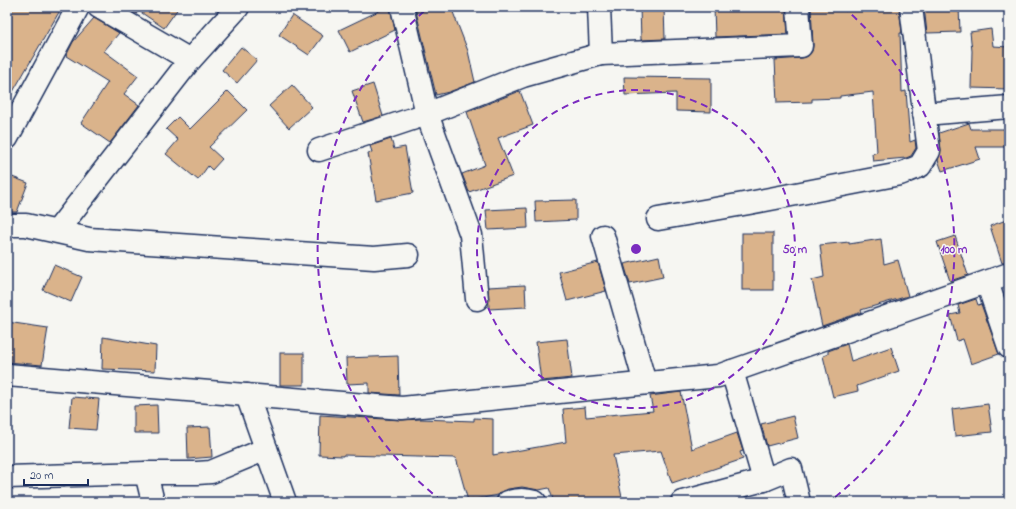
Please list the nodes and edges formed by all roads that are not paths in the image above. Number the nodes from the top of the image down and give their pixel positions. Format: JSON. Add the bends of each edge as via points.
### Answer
{"nodes":[{"id":1,"x":78,"y":7,"type":"edge"},
{"id":2,"x":99,"y":7,"type":"edge"},
{"id":3,"x":238,"y":7,"type":"edge"},
{"id":4,"x":402,"y":7,"type":"edge"},
{"id":5,"x":599,"y":7,"type":"edge"},
{"id":6,"x":798,"y":7,"type":"edge"},
{"id":7,"x":911,"y":7,"type":"edge"},
{"id":8,"x":601,"y":54,"type":"junction"},
{"id":9,"x":190,"y":60,"type":"junction"},
{"id":10,"x":1009,"y":107,"type":"edge"},
{"id":11,"x":427,"y":114,"type":"junction"},
{"id":12,"x":924,"y":114,"type":"junction"},
{"id":13,"x":7,"y":138,"type":"edge"},
{"id":14,"x":319,"y":150,"type":"dead end"},
{"id":15,"x":658,"y":219,"type":"dead end"},
{"id":16,"x":7,"y":225,"type":"edge"},
{"id":17,"x":56,"y":231,"type":"junction"},
{"id":18,"x":603,"y":236,"type":"dead end"},
{"id":19,"x":408,"y":255,"type":"dead end"},
{"id":20,"x":1009,"y":274,"type":"edge"},
{"id":21,"x":987,"y":282,"type":"junction"},
{"id":22,"x":477,"y":299,"type":"dead end"},
{"id":23,"x":1009,"y":347,"type":"edge"},
{"id":24,"x":732,"y":371,"type":"junction"},
{"id":25,"x":7,"y":375,"type":"edge"},
{"id":26,"x":644,"y":383,"type":"junction"},
{"id":27,"x":247,"y":395,"type":"junction"},
{"id":28,"x":266,"y":449,"type":"junction"},
{"id":29,"x":146,"y":473,"type":"junction"},
{"id":30,"x":7,"y":477,"type":"edge"},
{"id":31,"x":764,"y":480,"type":"junction"},
{"id":32,"x":153,"y":502,"type":"edge"},
{"id":33,"x":285,"y":502,"type":"edge"},
{"id":34,"x":508,"y":502,"type":"edge"},
{"id":35,"x":535,"y":502,"type":"edge"},
{"id":36,"x":682,"y":502,"type":"edge"},
{"id":37,"x":800,"y":502,"type":"edge"}],
"edges":[{"from":1,"to":13,"type":"street"},
{"from":2,"to":9,"type":"street"},
{"from":3,"to":9,"type":"street"},
{"from":4,"to":11,"type":"street"},
{"from":5,"to":8,"type":"street"},
{"from":6,"to":8,"type":"street","via":[[801,46]]},
{"from":7,"to":12,"type":"street"},
{"from":8,"to":11,"type":"street","via":[[523,76]]},
{"from":9,"to":17,"type":"street"},
{"from":10,"to":12,"type":"street"},
{"from":11,"to":14,"type":"street"},
{"from":11,"to":22,"type":"street","via":[[471,234]]},
{"from":12,"to":15,"type":"street","via":[[929,151],[920,166],[900,174]]},
{"from":16,"to":17,"type":"street","via":[[26,225]]},
{"from":17,"to":19,"type":"street","via":[[97,240],[374,258]]},
{"from":18,"to":26,"type":"street"},
{"from":20,"to":21,"type":"street"},
{"from":21,"to":23,"type":"street"},
{"from":21,"to":24,"type":"street"},
{"from":24,"to":26,"type":"street","via":[[718,376]]},
{"from":24,"to":31,"type":"street"},
{"from":25,"to":27,"type":"street"},
{"from":26,"to":27,"type":"street","via":[[402,408]]},
{"from":27,"to":28,"type":"street"},
{"from":28,"to":29,"type":"street","via":[[211,472]]},
{"from":28,"to":33,"type":"street"},
{"from":29,"to":30,"type":"street"},
{"from":29,"to":32,"type":"street"},
{"from":31,"to":36,"type":"street"},
{"from":31,"to":37,"type":"street","via":[[791,469]]},
{"from":34,"to":35,"type":"street","via":[[523,499]]}]}
